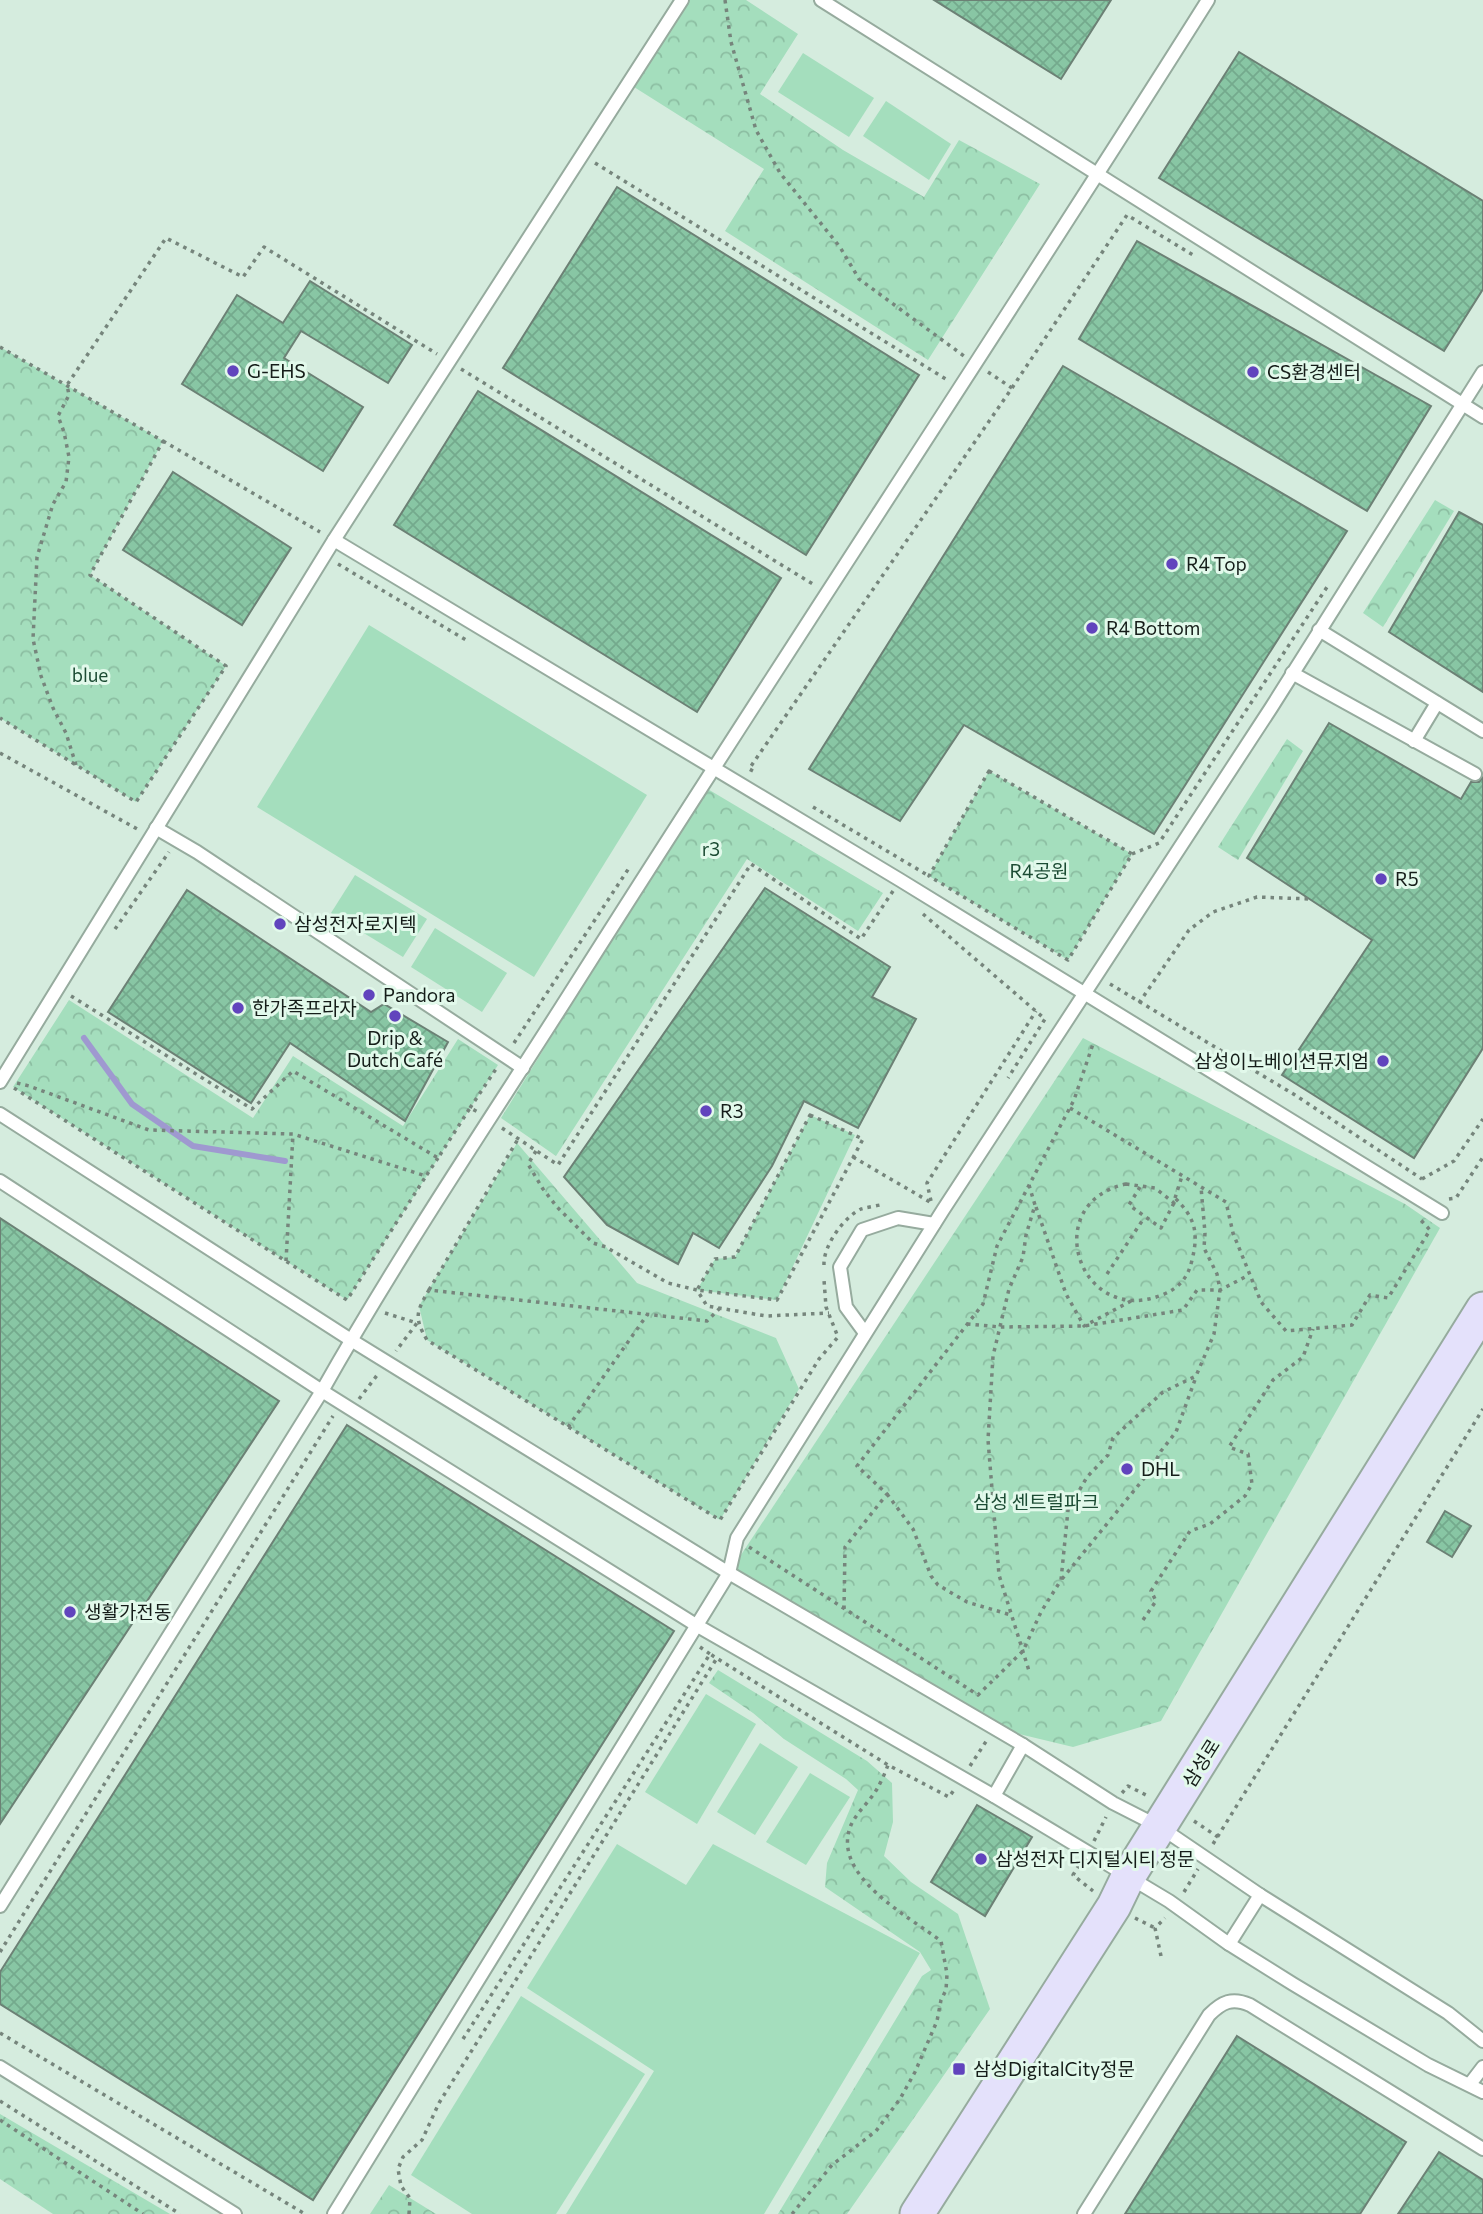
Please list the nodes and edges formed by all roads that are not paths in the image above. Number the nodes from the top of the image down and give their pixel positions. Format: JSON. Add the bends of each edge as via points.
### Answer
{"nodes":[{"id":1,"x":682,"y":0,"type":"edge"},
{"id":2,"x":821,"y":0,"type":"edge"},
{"id":3,"x":1205,"y":1,"type":"edge"},
{"id":4,"x":1099,"y":173,"type":"junction"},
{"id":5,"x":1483,"y":372,"type":"edge"},
{"id":6,"x":1463,"y":404,"type":"junction"},
{"id":7,"x":1483,"y":417,"type":"edge"},
{"id":8,"x":334,"y":540,"type":"junction"},
{"id":9,"x":1319,"y":630,"type":"junction"},
{"id":10,"x":1292,"y":673,"type":"junction"},
{"id":11,"x":1437,"y":703,"type":"junction"},
{"id":12,"x":1483,"y":731,"type":"edge"},
{"id":13,"x":1414,"y":741,"type":"junction"},
{"id":14,"x":712,"y":769,"type":"junction"},
{"id":15,"x":1475,"y":774,"type":"dead end"},
{"id":16,"x":154,"y":832,"type":"junction"},
{"id":17,"x":1084,"y":993,"type":"junction"},
{"id":18,"x":523,"y":1068,"type":"junction"},
{"id":19,"x":1,"y":1081,"type":"edge"},
{"id":20,"x":0,"y":1114,"type":"edge"},
{"id":21,"x":0,"y":1181,"type":"edge"},
{"id":22,"x":1443,"y":1206,"type":"road end"},
{"id":23,"x":933,"y":1224,"type":"junction"},
{"id":24,"x":1483,"y":1309,"type":"edge"},
{"id":25,"x":865,"y":1333,"type":"junction"},
{"id":26,"x":351,"y":1339,"type":"junction"},
{"id":27,"x":322,"y":1391,"type":"junction"},
{"id":28,"x":729,"y":1573,"type":"junction"},
{"id":29,"x":696,"y":1625,"type":"junction"},
{"id":30,"x":1023,"y":1745,"type":"junction"},
{"id":31,"x":994,"y":1796,"type":"junction"},
{"id":32,"x":1160,"y":1827,"type":"junction"},
{"id":33,"x":1128,"y":1877,"type":"junction"},
{"id":34,"x":1260,"y":1895,"type":"junction"},
{"id":35,"x":0,"y":1906,"type":"edge"},
{"id":36,"x":1229,"y":1944,"type":"junction"},
{"id":37,"x":1483,"y":2041,"type":"edge"},
{"id":38,"x":0,"y":2067,"type":"edge"},
{"id":39,"x":1483,"y":2067,"type":"edge"},
{"id":40,"x":1469,"y":2084,"type":"junction"},
{"id":41,"x":1483,"y":2092,"type":"edge"},
{"id":42,"x":1483,"y":2149,"type":"edge"},
{"id":43,"x":235,"y":2214,"type":"edge"},
{"id":44,"x":334,"y":2214,"type":"edge"},
{"id":45,"x":917,"y":2214,"type":"edge"},
{"id":46,"x":1084,"y":2214,"type":"edge"}],
"edges":[{"from":1,"to":8,"type":"lane"},
{"from":2,"to":4,"type":"lane"},
{"from":3,"to":4,"type":"lane"},
{"from":4,"to":6,"type":"lane"},
{"from":4,"to":14,"type":"lane"},
{"from":5,"to":6,"type":"lane"},
{"from":6,"to":7,"type":"lane"},
{"from":6,"to":9,"type":"lane"},
{"from":8,"to":14,"type":"lane"},
{"from":8,"to":16,"type":"lane"},
{"from":9,"to":10,"type":"lane"},
{"from":9,"to":11,"type":"lane"},
{"from":10,"to":13,"type":"lane"},
{"from":10,"to":17,"type":"lane"},
{"from":11,"to":12,"type":"lane"},
{"from":11,"to":13,"type":"lane"},
{"from":13,"to":15,"type":"lane"},
{"from":14,"to":17,"type":"lane"},
{"from":14,"to":18,"type":"lane"},
{"from":16,"to":18,"type":"lane","via":[[197,852]]},
{"from":16,"to":19,"type":"lane"},
{"from":17,"to":22,"type":"lane"},
{"from":17,"to":23,"type":"lane"},
{"from":18,"to":26,"type":"lane"},
{"from":20,"to":26,"type":"lane"},
{"from":21,"to":27,"type":"lane"},
{"from":23,"to":25,"type":"lane"},
{"from":23,"to":25,"type":"lane","via":[[898,1218],[862,1230],[840,1266],[846,1307]]},
{"from":24,"to":32,"type":"street","name":"삼성로"},
{"from":25,"to":28,"type":"lane","via":[[737,1538]]},
{"from":26,"to":27,"type":"lane"},
{"from":26,"to":28,"type":"lane"},
{"from":27,"to":29,"type":"lane"},
{"from":27,"to":35,"type":"lane"},
{"from":28,"to":29,"type":"lane"},
{"from":28,"to":30,"type":"lane"},
{"from":29,"to":31,"type":"lane"},
{"from":29,"to":44,"type":"lane"},
{"from":30,"to":31,"type":"lane"},
{"from":30,"to":32,"type":"lane","via":[[1113,1803]]},
{"from":31,"to":33,"type":"lane"},
{"from":32,"to":33,"type":"street","name":"삼성로"},
{"from":32,"to":34,"type":"lane"},
{"from":33,"to":36,"type":"lane"},
{"from":33,"to":45,"type":"street","name":"삼성로","via":[[1114,1906]]},
{"from":34,"to":36,"type":"lane"},
{"from":34,"to":37,"type":"lane","via":[[1448,2013]]},
{"from":36,"to":40,"type":"lane","via":[[1428,2065]]},
{"from":38,"to":43,"type":"lane"},
{"from":39,"to":40,"type":"lane"},
{"from":40,"to":41,"type":"lane"},
{"from":42,"to":46,"type":"lane","via":[[1250,2005],[1225,2001],[1209,2015]]}]}
